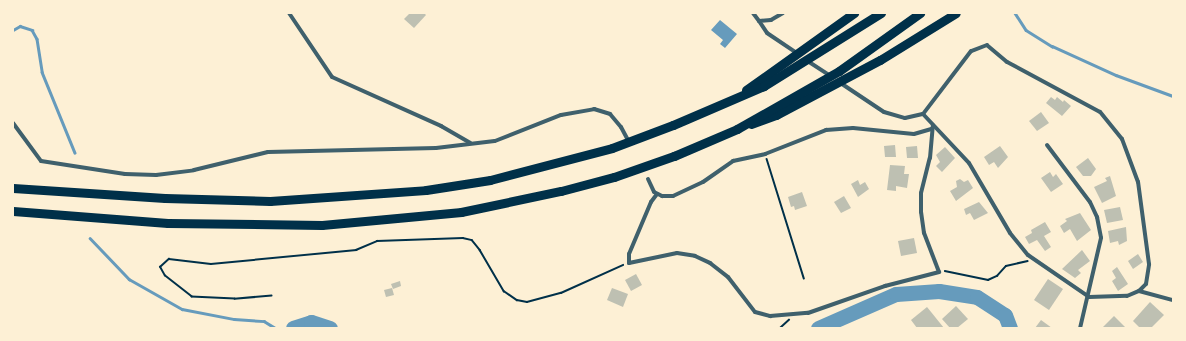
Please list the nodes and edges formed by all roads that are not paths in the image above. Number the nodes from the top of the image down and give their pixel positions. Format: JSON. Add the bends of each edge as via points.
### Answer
{"nodes":[{"id":1,"x":289,"y":13,"type":"edge"},
{"id":2,"x":753,"y":13,"type":"edge"},
{"id":3,"x":783,"y":13,"type":"edge"},
{"id":4,"x":854,"y":13,"type":"edge"},
{"id":5,"x":881,"y":13,"type":"edge"},
{"id":6,"x":920,"y":13,"type":"edge"},
{"id":7,"x":956,"y":13,"type":"edge"},
{"id":8,"x":759,"y":21,"type":"junction"},
{"id":9,"x":736,"y":98,"type":"junction"},
{"id":10,"x":923,"y":114,"type":"junction"},
{"id":11,"x":13,"y":123,"type":"edge"},
{"id":12,"x":932,"y":127,"type":"junction"},
{"id":13,"x":737,"y":129,"type":"junction"},
{"id":14,"x":628,"y":140,"type":"dead end"},
{"id":15,"x":472,"y":144,"type":"junction"},
{"id":16,"x":1047,"y":145,"type":"dead end"},
{"id":17,"x":648,"y":179,"type":"dead end"},
{"id":18,"x":13,"y":188,"type":"edge"},
{"id":19,"x":657,"y":194,"type":"junction"},
{"id":20,"x":13,"y":211,"type":"edge"},
{"id":21,"x":1139,"y":291,"type":"junction"},
{"id":22,"x":1089,"y":297,"type":"junction"},
{"id":23,"x":1173,"y":300,"type":"edge"},
{"id":24,"x":1080,"y":328,"type":"edge"}],
"edges":[{"from":1,"to":15,"type":"street","via":[[332,77],[441,126]]},
{"from":2,"to":8,"type":"street"},
{"from":3,"to":8,"type":"street","via":[[771,20]]},
{"from":4,"to":9,"type":"highway"},
{"from":5,"to":9,"type":"highway","via":[[814,57],[764,86]]},
{"from":6,"to":13,"type":"highway","via":[[839,71]]},
{"from":7,"to":13,"type":"highway","via":[[880,60],[814,96],[764,120]]},
{"from":8,"to":10,"type":"street","via":[[768,33],[884,112],[901,117]]},
{"from":9,"to":18,"type":"highway","via":[[673,125],[597,152],[490,180],[426,190],[270,201],[165,198]]},
{"from":10,"to":12,"type":"street"},
{"from":10,"to":21,"type":"street","via":[[971,52],[987,44],[1007,62],[1100,112],[1122,139],[1138,182],[1149,264],[1146,284]]},
{"from":11,"to":15,"type":"street","via":[[42,161],[125,174],[156,175],[194,170],[268,152],[436,148]]},
{"from":12,"to":19,"type":"street","via":[[914,134],[853,128],[826,130],[765,154],[733,161],[688,191],[673,196]]},
{"from":12,"to":19,"type":"street","via":[[930,158],[921,193],[921,212],[931,254],[940,269],[936,274],[885,286],[808,312],[770,316],[755,312],[728,277],[710,263],[695,256],[677,252],[629,263],[629,254],[651,202]]},
{"from":12,"to":22,"type":"street","via":[[969,163],[1010,233],[1034,259]]},
{"from":13,"to":20,"type":"highway","via":[[674,156],[614,177],[461,212],[322,225],[168,223]]},
{"from":14,"to":15,"type":"street","via":[[622,127],[610,114],[594,109],[561,116],[495,141]]},
{"from":16,"to":22,"type":"street","via":[[1080,187],[1097,217],[1101,238]]},
{"from":17,"to":19,"type":"street"},
{"from":21,"to":22,"type":"street","via":[[1115,297]]},
{"from":21,"to":23,"type":"street"},
{"from":22,"to":24,"type":"street"}]}
